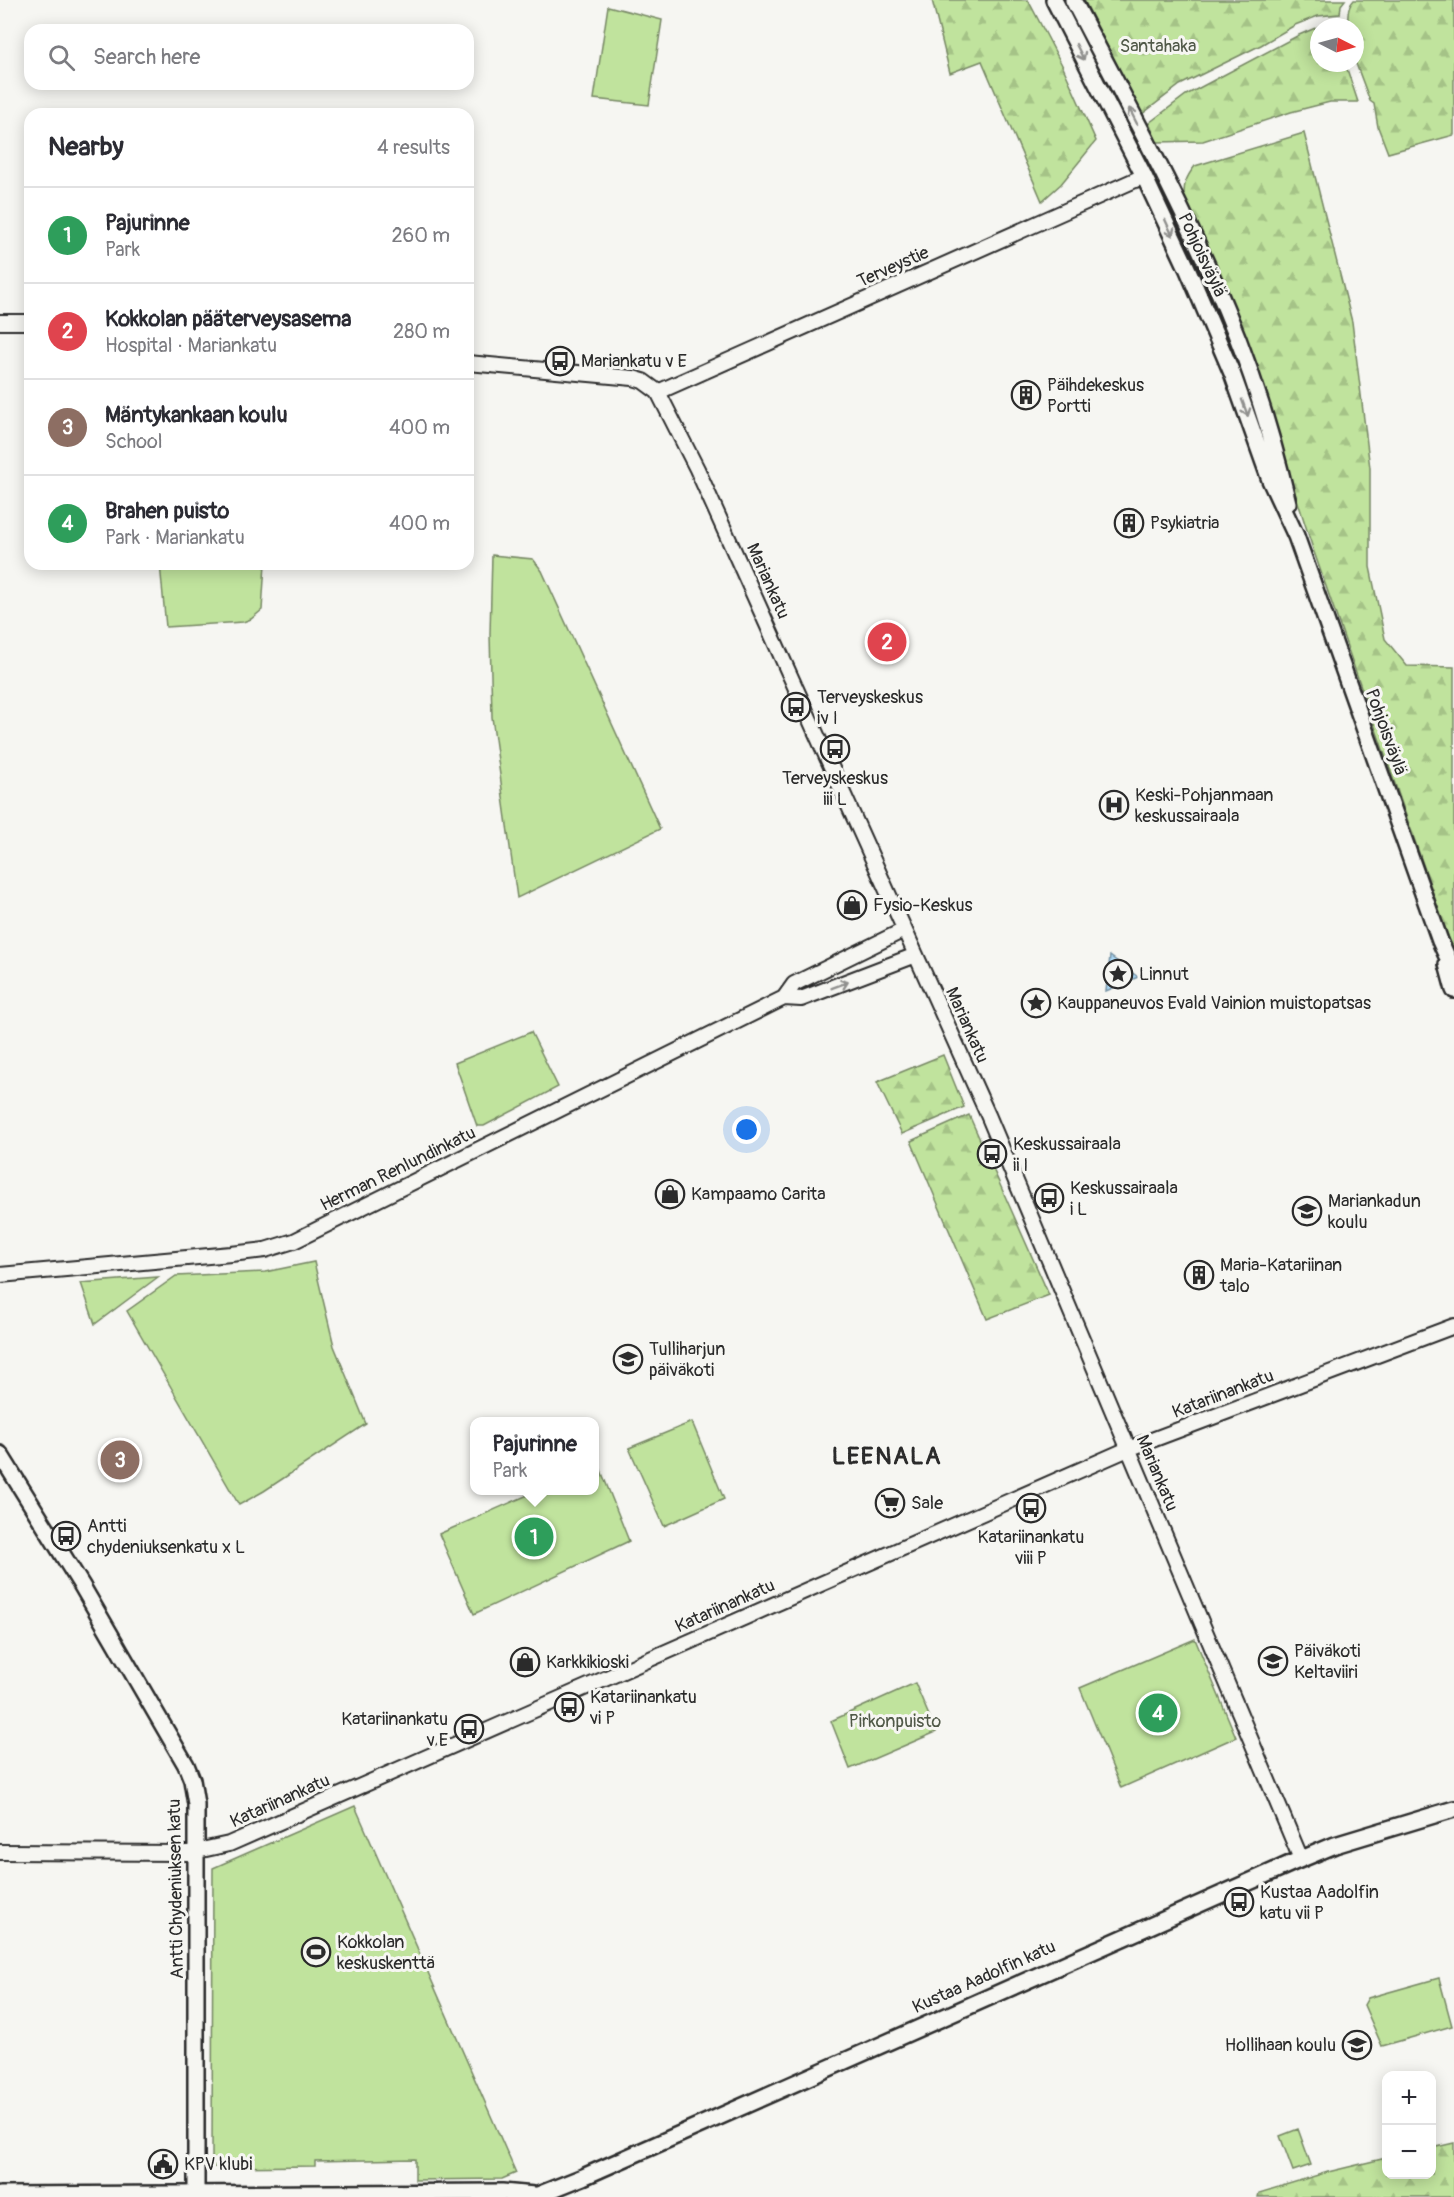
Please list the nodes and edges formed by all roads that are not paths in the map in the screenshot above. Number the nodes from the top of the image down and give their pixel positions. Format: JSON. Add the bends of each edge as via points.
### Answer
{"nodes":[{"id":1,"x":1054,"y":0,"type":"edge"},
{"id":2,"x":1073,"y":0,"type":"edge"},
{"id":3,"x":1160,"y":168,"type":"junction"},
{"id":4,"x":1144,"y":176,"type":"junction"},
{"id":5,"x":0,"y":322,"type":"edge"},
{"id":6,"x":24,"y":322,"type":"edge"},
{"id":7,"x":474,"y":364,"type":"edge"},
{"id":8,"x":658,"y":392,"type":"junction"},
{"id":9,"x":1296,"y":536,"type":"junction"},
{"id":10,"x":904,"y":930,"type":"junction"},
{"id":11,"x":1440,"y":941,"type":"junction"},
{"id":12,"x":916,"y":955,"type":"junction"},
{"id":13,"x":1454,"y":972,"type":"edge"},
{"id":14,"x":1454,"y":990,"type":"edge"},
{"id":15,"x":784,"y":998,"type":"junction"},
{"id":16,"x":0,"y":1275,"type":"edge"},
{"id":17,"x":1454,"y":1326,"type":"edge"},
{"id":18,"x":1128,"y":1449,"type":"junction"},
{"id":19,"x":0,"y":1454,"type":"edge"},
{"id":20,"x":1454,"y":1809,"type":"edge"},
{"id":21,"x":0,"y":1852,"type":"edge"},
{"id":22,"x":196,"y":1852,"type":"junction"},
{"id":23,"x":1301,"y":1859,"type":"junction"},
{"id":24,"x":0,"y":2195,"type":"edge"},
{"id":25,"x":196,"y":2196,"type":"edge"},
{"id":26,"x":533,"y":2196,"type":"edge"}],
"edges":[{"from":1,"to":4,"type":"main road","name":"Pohjoisväylä","one_way":true},
{"from":3,"to":2,"type":"main road","name":"Pohjoisväylä","one_way":true},
{"from":3,"to":4,"type":"main road"},
{"from":3,"to":9,"type":"main road","name":"Pohjoisväylä","via":[[1205,261],[1248,366]]},
{"from":4,"to":8,"type":"street","name":"Terveystie"},
{"from":4,"to":9,"type":"main road","name":"Pohjoisväylä","one_way":true,"via":[[1232,373],[1270,480]]},
{"from":5,"to":6,"type":"street"},
{"from":7,"to":8,"type":"street","via":[[633,378]]},
{"from":8,"to":10,"type":"street","name":"Mariankatu","via":[[697,469]]},
{"from":9,"to":11,"type":"main road","name":"Pohjoisväylä"},
{"from":10,"to":12,"type":"street","name":"Mariankatu"},
{"from":10,"to":15,"type":"street","name":"Herman Renlundinkatu","via":[[794,984]]},
{"from":11,"to":13,"type":"main road","name":"Pohjoisväylä"},
{"from":11,"to":14,"type":"main road","name":"Pohjoisväylä"},
{"from":15,"to":12,"type":"street","name":"Herman Renlundinkatu","one_way":true,"via":[[801,999]]},
{"from":12,"to":18,"type":"street","name":"Mariankatu","via":[[988,1115]]},
{"from":15,"to":16,"type":"street","name":"Herman Renlundinkatu","via":[[283,1245],[231,1254]]},
{"from":17,"to":18,"type":"street","name":"Katariinankatu"},
{"from":18,"to":22,"type":"street","name":"Katariinankatu","via":[[229,1844]]},
{"from":18,"to":23,"type":"street","name":"Mariankatu"},
{"from":19,"to":22,"type":"main road","name":"Antti Chydeniuksen katu","via":[[186,1765],[195,1793]]},
{"from":20,"to":23,"type":"main road","name":"Kustaa Aadolfin katu"},
{"from":21,"to":22,"type":"street","name":"Katariinankatu"},
{"from":22,"to":25,"type":"main road","name":"Antti Chydeniuksen katu"},
{"from":23,"to":26,"type":"main road","name":"Kustaa Aadolfin katu"},
{"from":24,"to":25,"type":"main road","name":"Kustaa Aadolfin katu"},
{"from":25,"to":26,"type":"main road","name":"Kustaa Aadolfin katu","via":[[502,2192]]}]}
